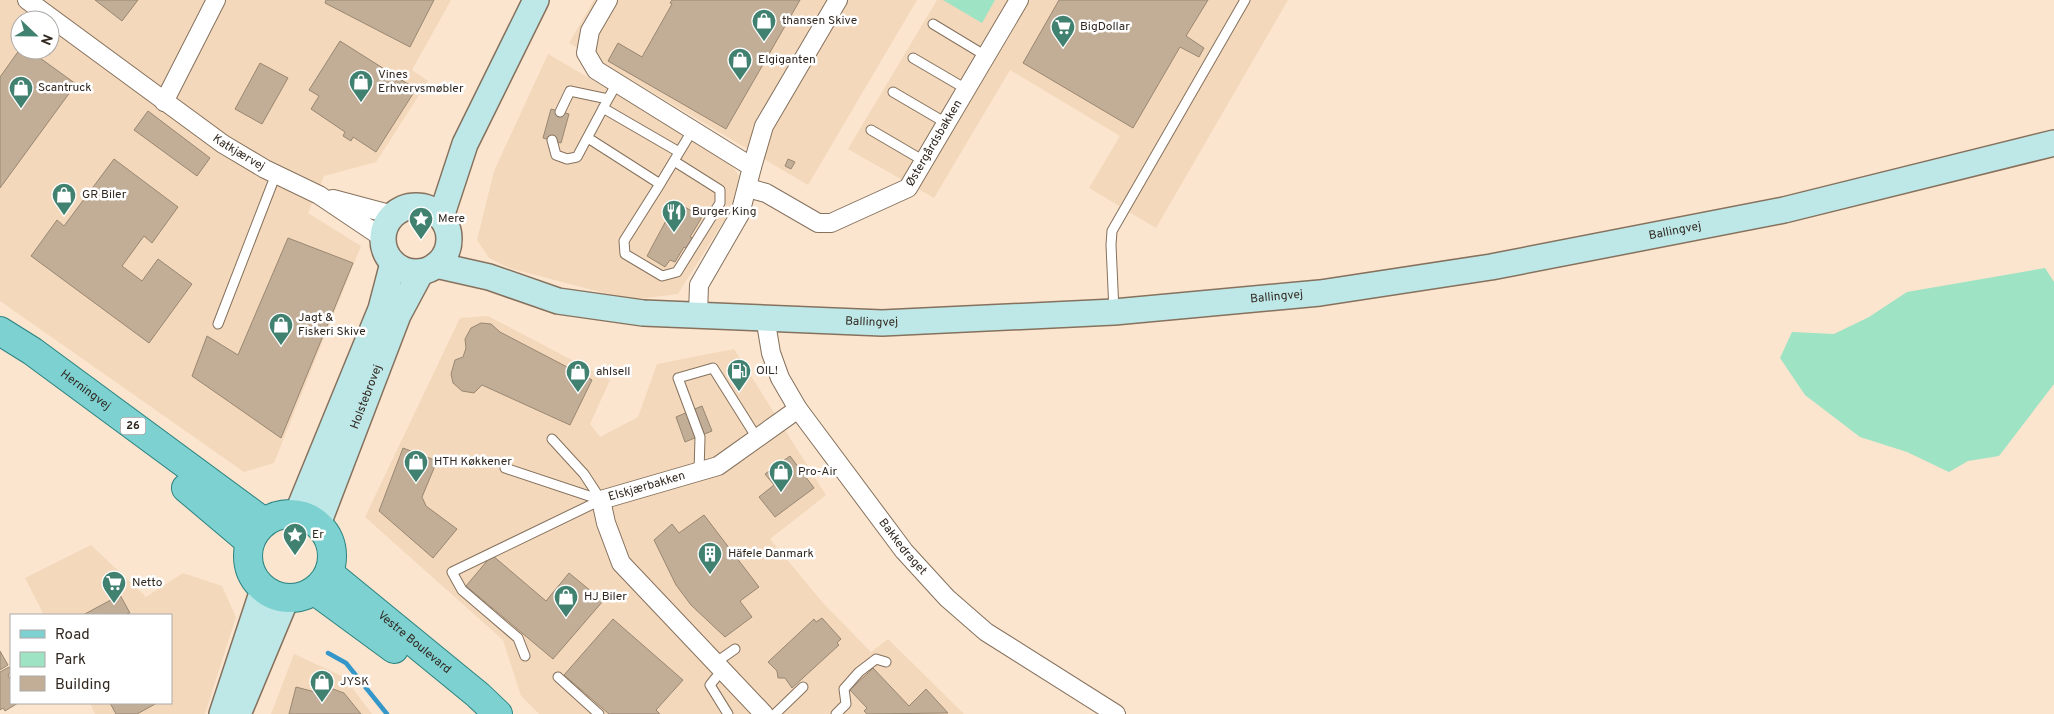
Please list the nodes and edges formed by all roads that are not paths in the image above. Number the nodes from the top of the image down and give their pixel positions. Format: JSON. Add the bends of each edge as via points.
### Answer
{"nodes":[{"id":1,"x":27,"y":0,"type":"edge"},
{"id":2,"x":216,"y":0,"type":"edge"},
{"id":3,"x":536,"y":0,"type":"edge"},
{"id":4,"x":608,"y":0,"type":"edge"},
{"id":5,"x":838,"y":0,"type":"edge"},
{"id":6,"x":1018,"y":0,"type":"edge"},
{"id":7,"x":1245,"y":0,"type":"edge"},
{"id":8,"x":932,"y":24,"type":"dead end"},
{"id":9,"x":986,"y":56,"type":"junction"},
{"id":10,"x":913,"y":58,"type":"dead end"},
{"id":11,"x":617,"y":83,"type":"junction"},
{"id":12,"x":966,"y":89,"type":"junction"},
{"id":13,"x":892,"y":92,"type":"dead end"},
{"id":14,"x":608,"y":99,"type":"junction"},
{"id":15,"x":164,"y":102,"type":"junction"},
{"id":16,"x":603,"y":108,"type":"junction"},
{"id":17,"x":560,"y":112,"type":"dead end"},
{"id":18,"x":946,"y":123,"type":"junction"},
{"id":19,"x":871,"y":130,"type":"dead end"},
{"id":20,"x":692,"y":131,"type":"junction"},
{"id":21,"x":588,"y":138,"type":"junction"},
{"id":22,"x":552,"y":140,"type":"dead end"},
{"id":23,"x":2054,"y":143,"type":"edge"},
{"id":24,"x":679,"y":152,"type":"junction"},
{"id":25,"x":674,"y":161,"type":"junction"},
{"id":26,"x":924,"y":161,"type":"junction"},
{"id":27,"x":752,"y":167,"type":"junction"},
{"id":28,"x":276,"y":174,"type":"junction"},
{"id":29,"x":660,"y":184,"type":"junction"},
{"id":30,"x":748,"y":188,"type":"junction"},
{"id":31,"x":320,"y":195,"type":"junction"},
{"id":32,"x":430,"y":212,"type":"junction"},
{"id":33,"x":393,"y":215,"type":"junction"},
{"id":34,"x":383,"y":238,"type":"junction"},
{"id":35,"x":449,"y":242,"type":"junction"},
{"id":36,"x":393,"y":263,"type":"junction"},
{"id":37,"x":429,"y":269,"type":"junction"},
{"id":38,"x":489,"y":277,"type":"junction"},
{"id":39,"x":1114,"y":312,"type":"junction"},
{"id":40,"x":698,"y":314,"type":"junction"},
{"id":41,"x":765,"y":317,"type":"junction"},
{"id":42,"x":218,"y":324,"type":"dead end"},
{"id":43,"x":0,"y":333,"type":"edge"},
{"id":44,"x":798,"y":409,"type":"junction"},
{"id":45,"x":757,"y":438,"type":"junction"},
{"id":46,"x":552,"y":439,"type":"dead end"},
{"id":47,"x":505,"y":468,"type":"dead end"},
{"id":48,"x":699,"y":472,"type":"junction"},
{"id":49,"x":601,"y":500,"type":"junction"},
{"id":50,"x":307,"y":519,"type":"junction"},
{"id":51,"x":257,"y":532,"type":"junction"},
{"id":52,"x":322,"y":582,"type":"junction"},
{"id":53,"x":275,"y":594,"type":"junction"},
{"id":54,"x":735,"y":649,"type":"dead end"},
{"id":55,"x":525,"y":656,"type":"dead end"},
{"id":56,"x":886,"y":662,"type":"dead end"},
{"id":57,"x":718,"y":666,"type":"junction"},
{"id":58,"x":558,"y":677,"type":"dead end"},
{"id":59,"x":804,"y":687,"type":"dead end"},
{"id":60,"x":222,"y":714,"type":"edge"},
{"id":61,"x":238,"y":714,"type":"edge"},
{"id":62,"x":475,"y":714,"type":"edge"},
{"id":63,"x":498,"y":714,"type":"edge"},
{"id":64,"x":599,"y":714,"type":"edge"},
{"id":65,"x":728,"y":714,"type":"edge"},
{"id":66,"x":764,"y":714,"type":"edge"},
{"id":67,"x":775,"y":714,"type":"edge"},
{"id":68,"x":836,"y":714,"type":"edge"},
{"id":69,"x":1116,"y":714,"type":"edge"}],
"edges":[{"from":1,"to":15,"type":"street","name":"Katkjærvej"},
{"from":2,"to":15,"type":"street"},
{"from":3,"to":32,"type":"main road"},
{"from":4,"to":11,"type":"street","via":[[590,31],[586,53],[596,70]]},
{"from":5,"to":27,"type":"street","via":[[764,126]]},
{"from":6,"to":9,"type":"street","name":"Østergårdsbakken"},
{"from":7,"to":39,"type":"lane","via":[[1112,231]]},
{"from":8,"to":9,"type":"lane"},
{"from":9,"to":12,"type":"street","name":"Østergårdsbakken"},
{"from":10,"to":12,"type":"lane"},
{"from":11,"to":14,"type":"lane"},
{"from":11,"to":20,"type":"street"},
{"from":12,"to":18,"type":"street","name":"Østergårdsbakken"},
{"from":13,"to":18,"type":"lane"},
{"from":14,"to":16,"type":"lane"},
{"from":14,"to":17,"type":"lane","via":[[570,91]]},
{"from":15,"to":28,"type":"street","name":"Katkjærvej","via":[[223,144]]},
{"from":16,"to":21,"type":"lane"},
{"from":16,"to":24,"type":"lane"},
{"from":18,"to":26,"type":"street","name":"Østergårdsbakken"},
{"from":19,"to":26,"type":"lane"},
{"from":20,"to":24,"type":"lane"},
{"from":20,"to":27,"type":"street"},
{"from":21,"to":22,"type":"lane","via":[[577,157],[568,159],[556,155]]},
{"from":21,"to":29,"type":"lane"},
{"from":23,"to":39,"type":"main road","name":"Ballingvej","via":[[1784,210],[1491,267],[1320,293]]},
{"from":24,"to":25,"type":"lane"},
{"from":25,"to":29,"type":"lane"},
{"from":25,"to":29,"type":"lane","via":[[720,190],[720,203],[677,272],[662,276],[625,254],[624,241]]},
{"from":26,"to":30,"type":"street","name":"Østergårdsbakken","via":[[908,188],[831,223],[818,223],[766,194]]},
{"from":27,"to":30,"type":"street"},
{"from":28,"to":31,"type":"street","name":"Katkjærvej"},
{"from":28,"to":42,"type":"lane"},
{"from":30,"to":40,"type":"street","via":[[740,214],[699,286]]},
{"from":31,"to":33,"type":"street","name":"Katkjærvej"},
{"from":31,"to":34,"type":"street","name":"Katkjærvej"},
{"from":32,"to":33,"type":"main road","via":[[410,207]]},
{"from":32,"to":35,"type":"main road","via":[[446,225]]},
{"from":33,"to":34,"type":"main road"},
{"from":34,"to":36,"type":"main road","via":[[385,252]]},
{"from":35,"to":37,"type":"main road","via":[[447,251]]},
{"from":35,"to":38,"type":"main road","name":"Ballingvej"},
{"from":36,"to":37,"type":"main road","via":[[406,271]]},
{"from":36,"to":50,"type":"main road","name":"Holstebrovej","via":[[381,309]]},
{"from":37,"to":38,"type":"main road","name":"Ballingvej"},
{"from":37,"to":50,"type":"main road","name":"Holstebrovej","via":[[398,316]]},
{"from":38,"to":40,"type":"main road","name":"Ballingvej","via":[[558,301],[591,307],[643,313]]},
{"from":39,"to":41,"type":"main road","name":"Ballingvej","via":[[882,323]]},
{"from":40,"to":41,"type":"main road","name":"Ballingvej"},
{"from":41,"to":44,"type":"street","name":"Bakkedraget","via":[[771,353],[780,378]]},
{"from":43,"to":51,"type":"main road","name":"Herningvej","number":"26","via":[[32,351]]},
{"from":44,"to":45,"type":"street","name":"Elskjærbakken"},
{"from":44,"to":69,"type":"street","name":"Bakkedraget","via":[[904,552],[947,598],[986,632]]},
{"from":45,"to":48,"type":"street","name":"Elskjærbakken","via":[[718,466]]},
{"from":45,"to":48,"type":"lane","via":[[713,368],[678,378],[700,437]]},
{"from":46,"to":49,"type":"lane","via":[[584,474]]},
{"from":47,"to":49,"type":"lane"},
{"from":48,"to":49,"type":"street","name":"Elskjærbakken"},
{"from":49,"to":55,"type":"lane","via":[[452,572],[462,590],[518,638]]},
{"from":49,"to":57,"type":"street","name":"Elskjærbakken","via":[[621,563]]},
{"from":50,"to":51,"type":"main road","via":[[280,515]]},
{"from":50,"to":52,"type":"main road","via":[[326,534],[332,547],[332,560]]},
{"from":51,"to":53,"type":"main road","via":[[247,555],[249,568],[254,580]]},
{"from":52,"to":53,"type":"main road","via":[[296,599]]},
{"from":52,"to":62,"type":"main road","name":"Vestre Boulevard"},
{"from":52,"to":63,"type":"main road","name":"Vestre Boulevard","via":[[478,695]]},
{"from":53,"to":60,"type":"main road"},
{"from":53,"to":61,"type":"main road"},
{"from":54,"to":57,"type":"lane"},
{"from":56,"to":68,"type":"lane","via":[[876,659],[859,672],[844,689],[846,704]]},
{"from":57,"to":65,"type":"lane","via":[[710,685]]},
{"from":57,"to":66,"type":"street","name":"Elskjærbakken"},
{"from":58,"to":64,"type":"lane"},
{"from":59,"to":67,"type":"lane"}]}
